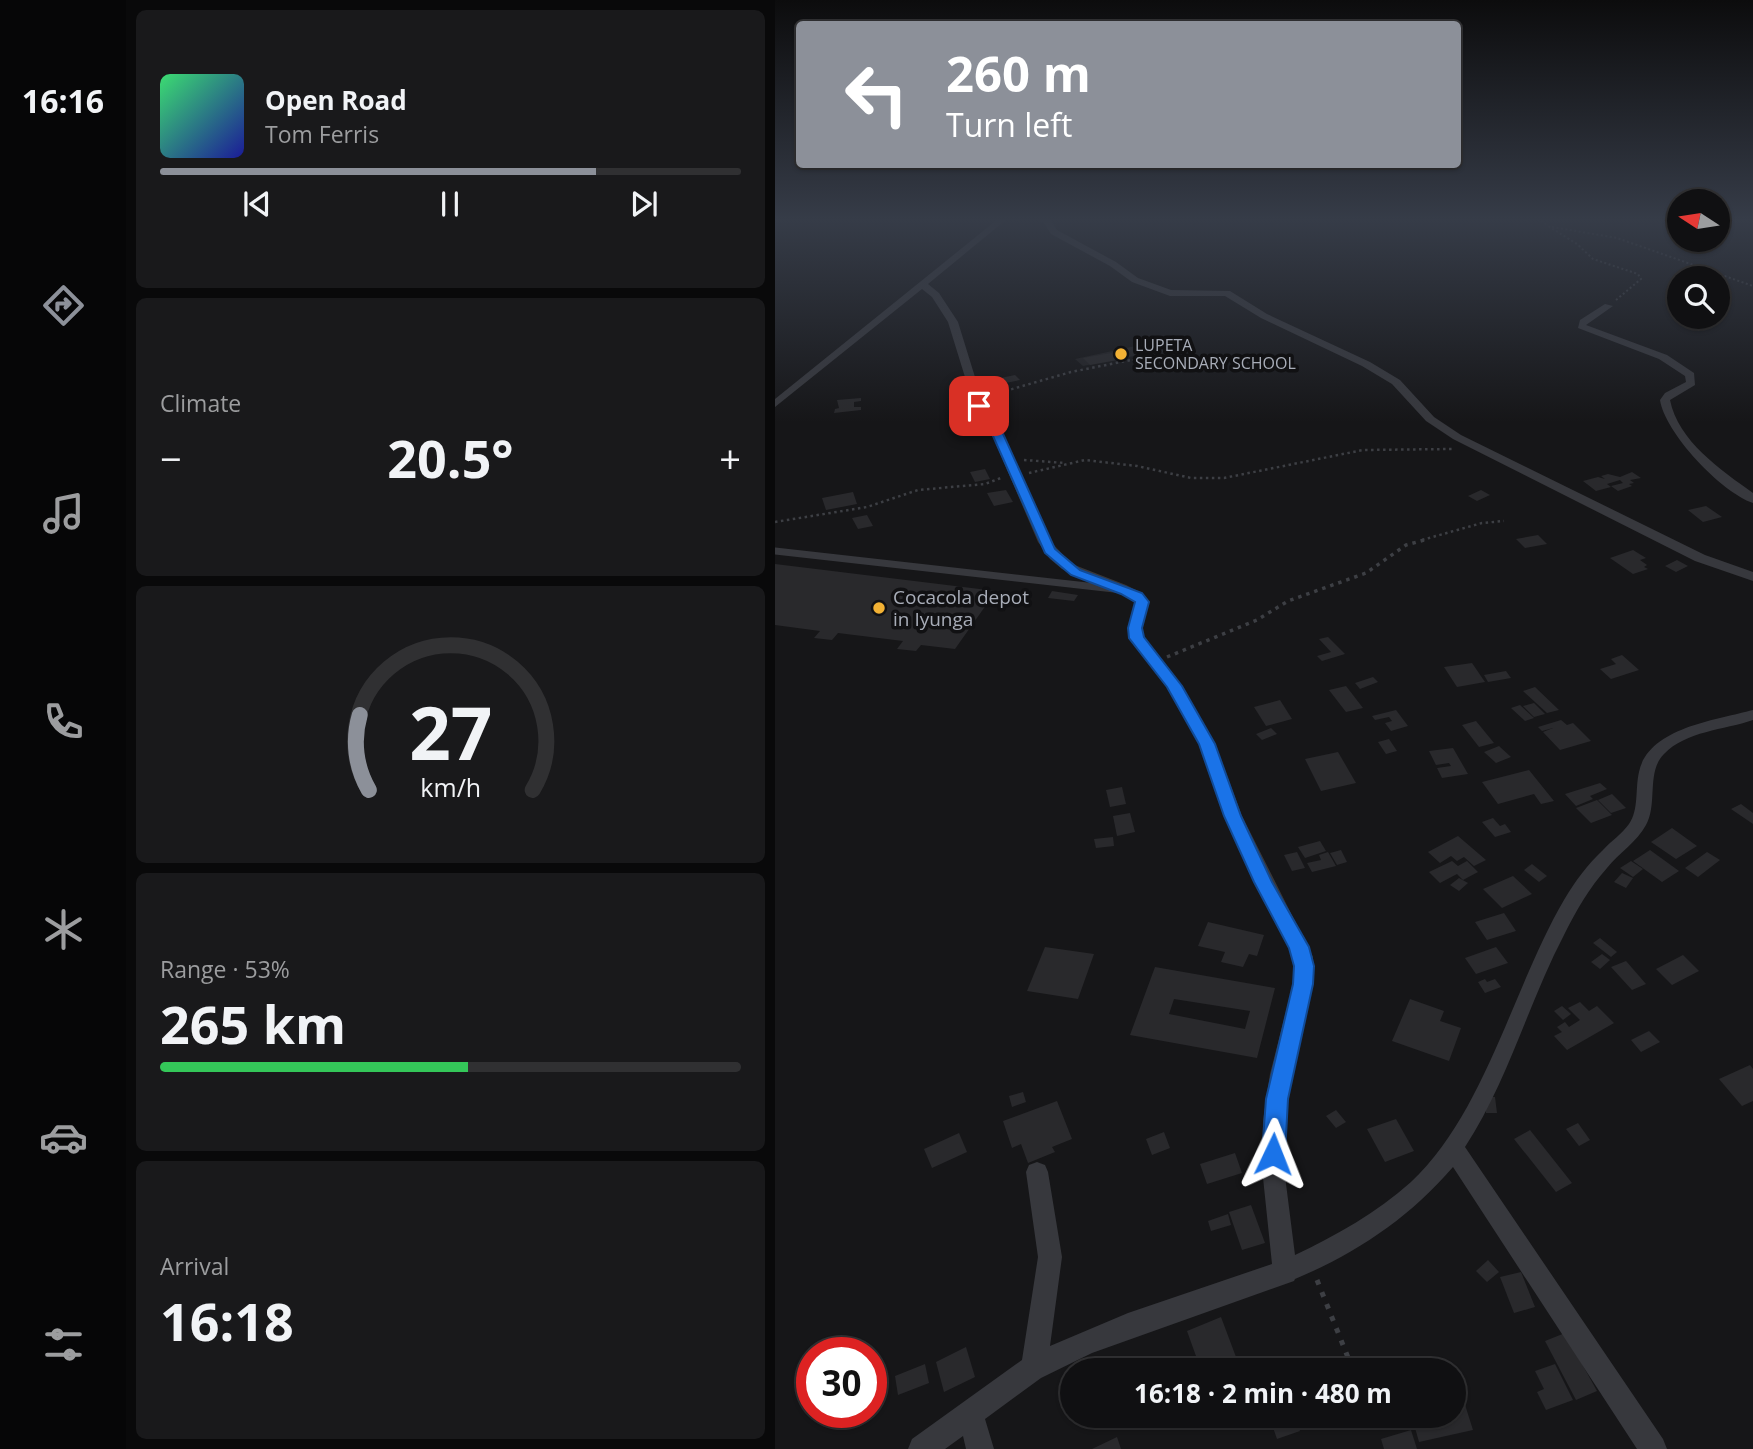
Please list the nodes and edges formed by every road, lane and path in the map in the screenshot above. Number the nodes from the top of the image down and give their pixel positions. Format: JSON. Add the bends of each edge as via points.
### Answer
{"nodes":[{"id":1,"x":921,"y":287,"type":"edge"},
{"id":2,"x":926,"y":287,"type":"edge"},
{"id":3,"x":1153,"y":287,"type":"edge"},
{"id":4,"x":1634,"y":287,"type":"edge"},
{"id":5,"x":1608,"y":306,"type":"joint"},
{"id":6,"x":1153,"y":356,"type":"dead end"},
{"id":7,"x":976,"y":398,"type":"junction"},
{"id":8,"x":775,"y":404,"type":"edge"},
{"id":9,"x":1485,"y":451,"type":"junction"},
{"id":10,"x":1006,"y":455,"type":"junction"},
{"id":11,"x":1067,"y":463,"type":"junction"},
{"id":12,"x":1014,"y":474,"type":"junction"},
{"id":13,"x":1753,"y":499,"type":"edge"},
{"id":14,"x":1504,"y":521,"type":"dead end"},
{"id":15,"x":775,"y":522,"type":"edge"},
{"id":16,"x":775,"y":551,"type":"edge"},
{"id":17,"x":1753,"y":577,"type":"edge"},
{"id":18,"x":1126,"y":591,"type":"junction"},
{"id":19,"x":1156,"y":662,"type":"junction"},
{"id":20,"x":1753,"y":715,"type":"edge"},
{"id":21,"x":1453,"y":1148,"type":"junction"},
{"id":22,"x":1037,"y":1172,"type":"dead end"},
{"id":23,"x":1310,"y":1262,"type":"junction"},
{"id":24,"x":1285,"y":1273,"type":"junction"},
{"id":25,"x":1348,"y":1358,"type":"edge"},
{"id":26,"x":1034,"y":1367,"type":"junction"},
{"id":27,"x":970,"y":1414,"type":"junction"},
{"id":28,"x":922,"y":1449,"type":"edge"},
{"id":29,"x":980,"y":1449,"type":"edge"},
{"id":30,"x":1653,"y":1449,"type":"edge"}],
"edges":[{"from":1,"to":8,"type":"street"},
{"from":2,"to":7,"type":"street","via":[[945,309]]},
{"from":3,"to":9,"type":"street","via":[[1170,293],[1227,293],[1396,382],[1438,425]]},
{"from":4,"to":5,"type":"path"},
{"from":5,"to":13,"type":"street","via":[[1581,326],[1663,357],[1690,375],[1691,383],[1665,400],[1670,418],[1690,446]]},
{"from":6,"to":7,"type":"path"},
{"from":7,"to":10,"type":"street"},
{"from":9,"to":11,"type":"path","via":[[1363,450],[1216,478],[1102,461]]},
{"from":9,"to":17,"type":"street","via":[[1700,558]]},
{"from":10,"to":11,"type":"path"},
{"from":10,"to":12,"type":"street"},
{"from":11,"to":12,"type":"path"},
{"from":12,"to":15,"type":"path","via":[[989,484],[918,490],[867,507]]},
{"from":12,"to":18,"type":"street","via":[[1043,541],[1057,559],[1076,572]]},
{"from":14,"to":19,"type":"path","via":[[1406,545],[1366,573],[1288,601],[1257,620]]},
{"from":16,"to":18,"type":"lane"},
{"from":18,"to":19,"type":"street","via":[[1142,602],[1135,633]]},
{"from":19,"to":24,"type":"street","via":[[1214,757],[1233,816],[1303,957],[1303,984],[1274,1121],[1273,1168]]},
{"from":20,"to":21,"type":"street","via":[[1685,735],[1656,751],[1647,769],[1639,824],[1586,881],[1567,912],[1530,982],[1469,1123]]},
{"from":21,"to":23,"type":"street","via":[[1421,1187],[1394,1210]]},
{"from":21,"to":30,"type":"street"},
{"from":22,"to":26,"type":"street","via":[[1050,1257]]},
{"from":23,"to":24,"type":"street"},
{"from":23,"to":25,"type":"path"},
{"from":24,"to":26,"type":"street","via":[[1132,1324]]},
{"from":26,"to":27,"type":"street"},
{"from":27,"to":28,"type":"street"},
{"from":27,"to":29,"type":"street"}]}
